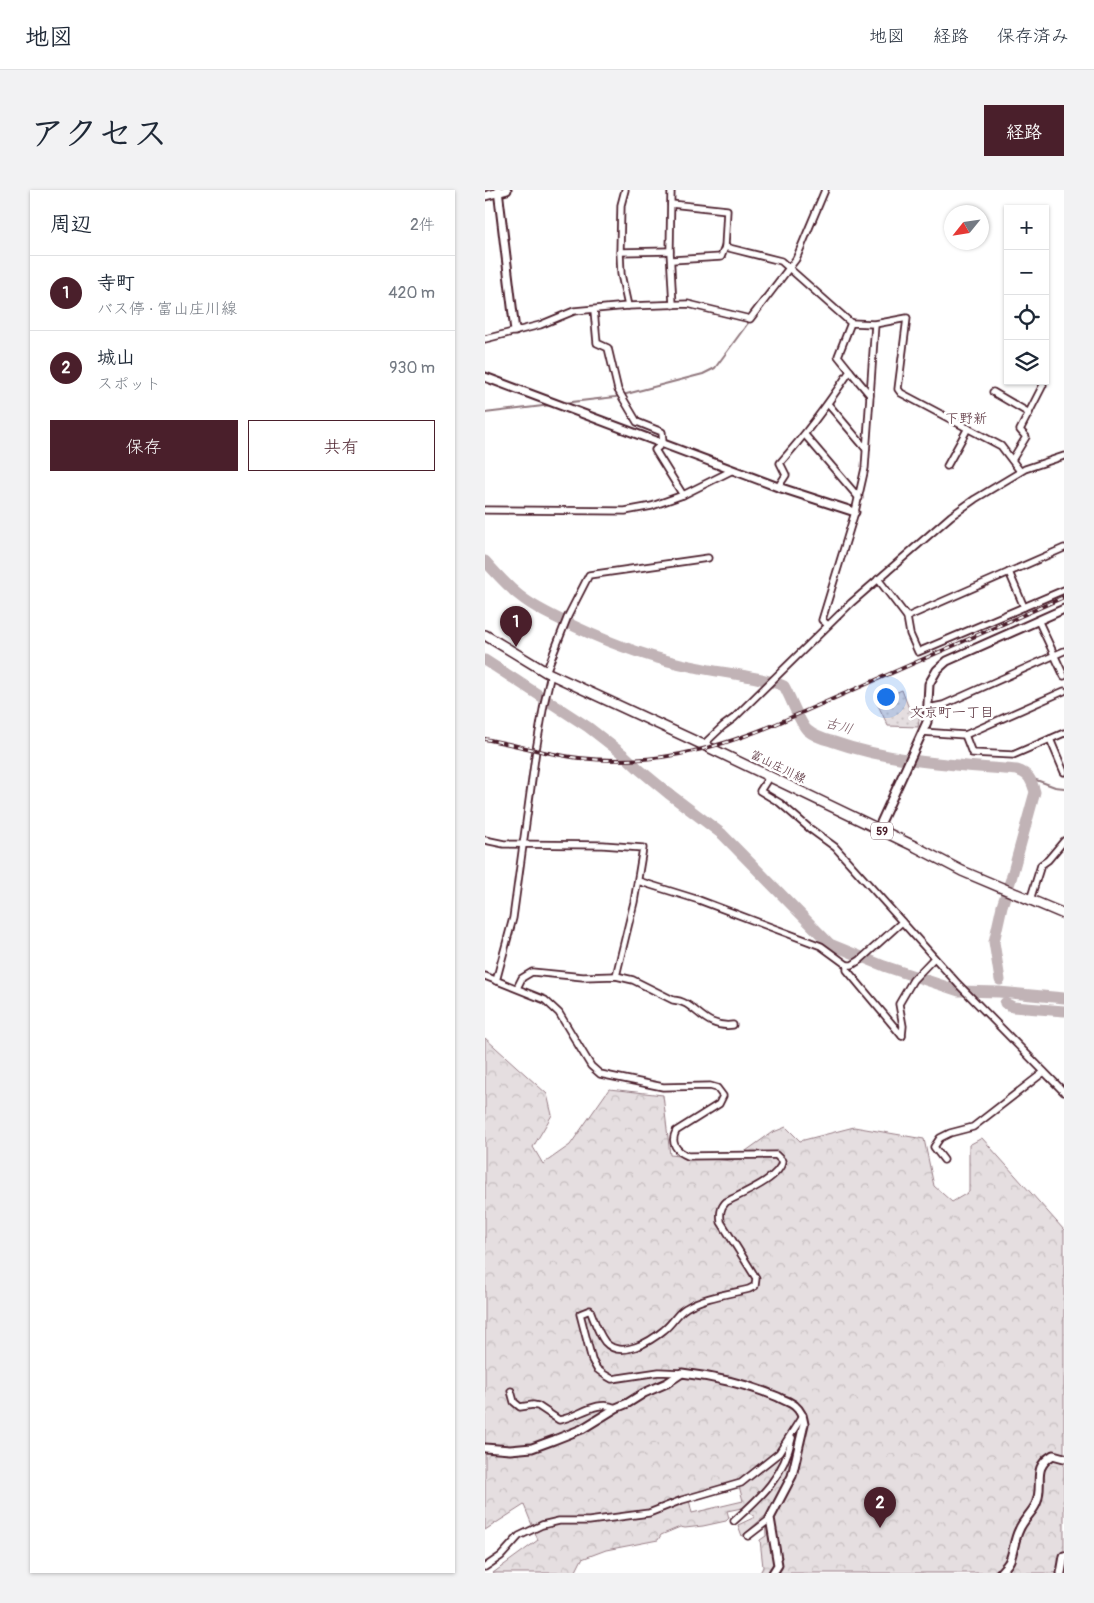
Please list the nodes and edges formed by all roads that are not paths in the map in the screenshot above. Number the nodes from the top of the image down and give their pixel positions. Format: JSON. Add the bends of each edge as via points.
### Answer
{"nodes":[{"id":1,"x":507,"y":190,"type":"edge"},
{"id":2,"x":625,"y":190,"type":"edge"},
{"id":3,"x":671,"y":190,"type":"edge"},
{"id":4,"x":825,"y":190,"type":"edge"},
{"id":5,"x":498,"y":191,"type":"edge"},
{"id":6,"x":485,"y":196,"type":"edge"},
{"id":7,"x":671,"y":204,"type":"junction"},
{"id":8,"x":725,"y":247,"type":"junction"},
{"id":9,"x":670,"y":251,"type":"junction"},
{"id":10,"x":620,"y":252,"type":"junction"},
{"id":11,"x":672,"y":260,"type":"junction"},
{"id":12,"x":789,"y":267,"type":"junction"},
{"id":13,"x":673,"y":305,"type":"junction"},
{"id":14,"x":628,"y":306,"type":"junction"},
{"id":15,"x":594,"y":310,"type":"junction"},
{"id":16,"x":851,"y":323,"type":"junction"},
{"id":17,"x":875,"y":324,"type":"junction"},
{"id":18,"x":515,"y":331,"type":"junction"},
{"id":19,"x":485,"y":339,"type":"edge"},
{"id":20,"x":849,"y":371,"type":"junction"},
{"id":21,"x":485,"y":377,"type":"edge"},
{"id":22,"x":1043,"y":386,"type":"dead end"},
{"id":23,"x":993,"y":392,"type":"dead end"},
{"id":24,"x":870,"y":395,"type":"junction"},
{"id":25,"x":828,"y":404,"type":"junction"},
{"id":26,"x":1029,"y":413,"type":"junction"},
{"id":27,"x":968,"y":428,"type":"junction"},
{"id":28,"x":805,"y":435,"type":"junction"},
{"id":29,"x":663,"y":443,"type":"junction"},
{"id":30,"x":866,"y":449,"type":"junction"},
{"id":31,"x":1064,"y":456,"type":"edge"},
{"id":32,"x":1012,"y":460,"type":"junction"},
{"id":33,"x":947,"y":466,"type":"dead end"},
{"id":34,"x":733,"y":470,"type":"junction"},
{"id":35,"x":1021,"y":471,"type":"junction"},
{"id":36,"x":778,"y":487,"type":"junction"},
{"id":37,"x":683,"y":495,"type":"junction"},
{"id":38,"x":859,"y":498,"type":"junction"},
{"id":39,"x":485,"y":510,"type":"edge"},
{"id":40,"x":855,"y":512,"type":"junction"},
{"id":41,"x":1064,"y":548,"type":"edge"},
{"id":42,"x":708,"y":558,"type":"dead end"},
{"id":43,"x":1009,"y":572,"type":"junction"},
{"id":44,"x":878,"y":578,"type":"junction"},
{"id":45,"x":1064,"y":590,"type":"edge"},
{"id":46,"x":1024,"y":607,"type":"junction"},
{"id":47,"x":1064,"y":609,"type":"edge"},
{"id":48,"x":907,"y":617,"type":"junction"},
{"id":49,"x":1038,"y":620,"type":"junction"},
{"id":50,"x":828,"y":625,"type":"junction"},
{"id":51,"x":485,"y":636,"type":"edge"},
{"id":52,"x":1064,"y":651,"type":"edge"},
{"id":53,"x":1054,"y":655,"type":"junction"},
{"id":54,"x":549,"y":673,"type":"junction"},
{"id":55,"x":1064,"y":676,"type":"edge"},
{"id":56,"x":1064,"y":691,"type":"edge"},
{"id":57,"x":928,"y":708,"type":"junction"},
{"id":58,"x":922,"y":732,"type":"junction"},
{"id":59,"x":1064,"y":733,"type":"edge"},
{"id":60,"x":965,"y":735,"type":"junction"},
{"id":61,"x":1050,"y":739,"type":"junction"},
{"id":62,"x":703,"y":745,"type":"junction"},
{"id":63,"x":1064,"y":772,"type":"edge"},
{"id":64,"x":769,"y":777,"type":"junction"},
{"id":65,"x":878,"y":829,"type":"junction"},
{"id":66,"x":485,"y":840,"type":"edge"},
{"id":67,"x":1063,"y":841,"type":"edge"},
{"id":68,"x":522,"y":844,"type":"junction"},
{"id":69,"x":638,"y":880,"type":"junction"},
{"id":70,"x":1030,"y":900,"type":"junction"},
{"id":71,"x":1064,"y":914,"type":"edge"},
{"id":72,"x":902,"y":922,"type":"junction"},
{"id":73,"x":934,"y":958,"type":"junction"},
{"id":74,"x":847,"y":965,"type":"junction"},
{"id":75,"x":485,"y":976,"type":"edge"},
{"id":76,"x":616,"y":976,"type":"junction"},
{"id":77,"x":495,"y":981,"type":"junction"},
{"id":78,"x":517,"y":988,"type":"junction"},
{"id":79,"x":733,"y":1025,"type":"dead end"},
{"id":80,"x":1044,"y":1072,"type":"junction"},
{"id":81,"x":1064,"y":1092,"type":"edge"},
{"id":82,"x":944,"y":1160,"type":"dead end"},
{"id":83,"x":682,"y":1373,"type":"junction"},
{"id":84,"x":511,"y":1391,"type":"dead end"},
{"id":85,"x":616,"y":1408,"type":"junction"},
{"id":86,"x":803,"y":1416,"type":"junction"},
{"id":87,"x":794,"y":1431,"type":"junction"},
{"id":88,"x":485,"y":1448,"type":"edge"},
{"id":89,"x":1064,"y":1458,"type":"edge"},
{"id":90,"x":769,"y":1519,"type":"junction"},
{"id":91,"x":734,"y":1520,"type":"dead end"},
{"id":92,"x":748,"y":1536,"type":"dead end"},
{"id":93,"x":1064,"y":1556,"type":"edge"},
{"id":94,"x":485,"y":1567,"type":"edge"},
{"id":95,"x":773,"y":1573,"type":"edge"},
{"id":96,"x":1000,"y":1573,"type":"edge"},
{"id":97,"x":1061,"y":1573,"type":"edge"}],
"edges":[{"from":1,"to":5,"type":"street"},
{"from":2,"to":10,"type":"street","via":[[621,205]]},
{"from":3,"to":7,"type":"street"},
{"from":4,"to":12,"type":"street","via":[[796,258]]},
{"from":5,"to":6,"type":"street"},
{"from":5,"to":18,"type":"street"},
{"from":7,"to":8,"type":"street","via":[[727,210]]},
{"from":7,"to":9,"type":"street"},
{"from":8,"to":11,"type":"street","via":[[721,256]]},
{"from":8,"to":12,"type":"street","via":[[781,261]]},
{"from":9,"to":10,"type":"street"},
{"from":9,"to":11,"type":"street"},
{"from":10,"to":14,"type":"street"},
{"from":11,"to":13,"type":"street"},
{"from":12,"to":13,"type":"street","via":[[750,319],[688,304]]},
{"from":12,"to":16,"type":"street"},
{"from":13,"to":14,"type":"street"},
{"from":14,"to":15,"type":"street"},
{"from":15,"to":18,"type":"street","via":[[574,311]]},
{"from":15,"to":29,"type":"street","via":[[597,343],[608,348],[621,397],[637,422],[662,432]]},
{"from":16,"to":17,"type":"street"},
{"from":16,"to":20,"type":"street","via":[[838,356]]},
{"from":17,"to":24,"type":"street"},
{"from":17,"to":27,"type":"street","via":[[907,318],[898,389]]},
{"from":18,"to":19,"type":"street"},
{"from":20,"to":24,"type":"street"},
{"from":20,"to":25,"type":"street"},
{"from":21,"to":29,"type":"street"},
{"from":22,"to":26,"type":"street"},
{"from":23,"to":26,"type":"street"},
{"from":24,"to":30,"type":"street"},
{"from":25,"to":28,"type":"street"},
{"from":25,"to":30,"type":"street"},
{"from":26,"to":32,"type":"street","via":[[1020,430],[1026,437]]},
{"from":27,"to":32,"type":"street","via":[[1001,446]]},
{"from":27,"to":33,"type":"street"},
{"from":28,"to":36,"type":"street","via":[[780,463],[786,475]]},
{"from":28,"to":38,"type":"street"},
{"from":29,"to":34,"type":"street"},
{"from":29,"to":37,"type":"street","via":[[655,450]]},
{"from":30,"to":38,"type":"street"},
{"from":31,"to":35,"type":"street"},
{"from":32,"to":35,"type":"street"},
{"from":34,"to":36,"type":"street"},
{"from":34,"to":37,"type":"street"},
{"from":35,"to":44,"type":"street","via":[[951,516]]},
{"from":36,"to":40,"type":"street"},
{"from":37,"to":39,"type":"street","via":[[625,511]]},
{"from":38,"to":40,"type":"street"},
{"from":40,"to":50,"type":"street","via":[[822,620]]},
{"from":41,"to":43,"type":"street"},
{"from":42,"to":54,"type":"street","via":[[589,575],[563,628]]},
{"from":43,"to":46,"type":"street"},
{"from":43,"to":48,"type":"street"},
{"from":44,"to":48,"type":"street"},
{"from":44,"to":50,"type":"street"},
{"from":45,"to":46,"type":"street"},
{"from":46,"to":48,"type":"street","via":[[918,652]]},
{"from":47,"to":49,"type":"street"},
{"from":49,"to":53,"type":"street"},
{"from":49,"to":57,"type":"street","via":[[947,661],[929,684]]},
{"from":50,"to":62,"type":"street","via":[[765,689]]},
{"from":51,"to":54,"type":"main road","name":"富山庄川線","number":"59"},
{"from":52,"to":53,"type":"street"},
{"from":53,"to":55,"type":"street"},
{"from":53,"to":57,"type":"street"},
{"from":54,"to":62,"type":"main road","name":"富山庄川線","number":"59"},
{"from":54,"to":68,"type":"street"},
{"from":56,"to":60,"type":"street"},
{"from":57,"to":58,"type":"street"},
{"from":58,"to":60,"type":"street"},
{"from":58,"to":65,"type":"street"},
{"from":59,"to":61,"type":"street"},
{"from":60,"to":61,"type":"street","via":[[972,753],[1005,756]]},
{"from":61,"to":63,"type":"street"},
{"from":62,"to":64,"type":"main road","name":"富山庄川線","number":"59"},
{"from":64,"to":65,"type":"main road","name":"富山庄川線","number":"59"},
{"from":64,"to":72,"type":"street","via":[[760,791],[835,847]]},
{"from":65,"to":70,"type":"main road","name":"富山庄川線","number":"59"},
{"from":66,"to":68,"type":"street"},
{"from":67,"to":70,"type":"street","via":[[1041,865]]},
{"from":68,"to":69,"type":"street","via":[[643,848]]},
{"from":68,"to":77,"type":"street","via":[[513,918]]},
{"from":69,"to":74,"type":"street","via":[[821,946]]},
{"from":69,"to":76,"type":"street"},
{"from":70,"to":71,"type":"main road","name":"富山庄川線","number":"59"},
{"from":72,"to":73,"type":"street"},
{"from":72,"to":74,"type":"street","via":[[860,960],[852,966]]},
{"from":73,"to":74,"type":"street","via":[[913,980],[899,1004],[902,1036],[847,970]]},
{"from":73,"to":80,"type":"street"},
{"from":75,"to":77,"type":"street"},
{"from":76,"to":78,"type":"street","via":[[583,977],[532,972],[522,978]]},
{"from":76,"to":79,"type":"street","via":[[685,1003],[709,1022]]},
{"from":77,"to":78,"type":"street"},
{"from":78,"to":83,"type":"street","via":[[552,1005],[591,1066],[601,1074],[663,1088],[717,1088],[723,1096],[719,1104],[676,1131],[675,1148],[681,1153],[688,1156],[776,1156],[782,1161],[782,1167],[773,1176],[726,1202],[720,1214],[721,1222],[756,1278],[755,1286],[694,1304],[664,1330],[628,1349],[615,1348],[605,1341],[590,1310],[580,1314],[592,1360],[605,1375],[612,1379],[659,1372]]},
{"from":80,"to":81,"type":"street"},
{"from":80,"to":82,"type":"street","via":[[973,1127],[940,1138],[934,1147]]},
{"from":83,"to":85,"type":"street"},
{"from":83,"to":86,"type":"street","via":[[716,1378],[770,1394],[795,1406]]},
{"from":84,"to":85,"type":"street","via":[[514,1402],[520,1407],[537,1406],[559,1420],[596,1406],[608,1404]]},
{"from":85,"to":88,"type":"street","via":[[582,1429],[532,1448]]},
{"from":86,"to":87,"type":"street"},
{"from":86,"to":90,"type":"street","via":[[792,1476]]},
{"from":87,"to":91,"type":"street","via":[[773,1482],[761,1498]]},
{"from":87,"to":94,"type":"street","via":[[779,1453],[741,1483],[649,1513],[542,1525],[519,1536],[501,1556]]},
{"from":89,"to":96,"type":"street","via":[[1053,1455],[1044,1460],[1039,1470],[1036,1505],[1020,1527],[1009,1561]]},
{"from":90,"to":92,"type":"street"},
{"from":90,"to":95,"type":"street","via":[[778,1565]]},
{"from":93,"to":97,"type":"street"}]}
